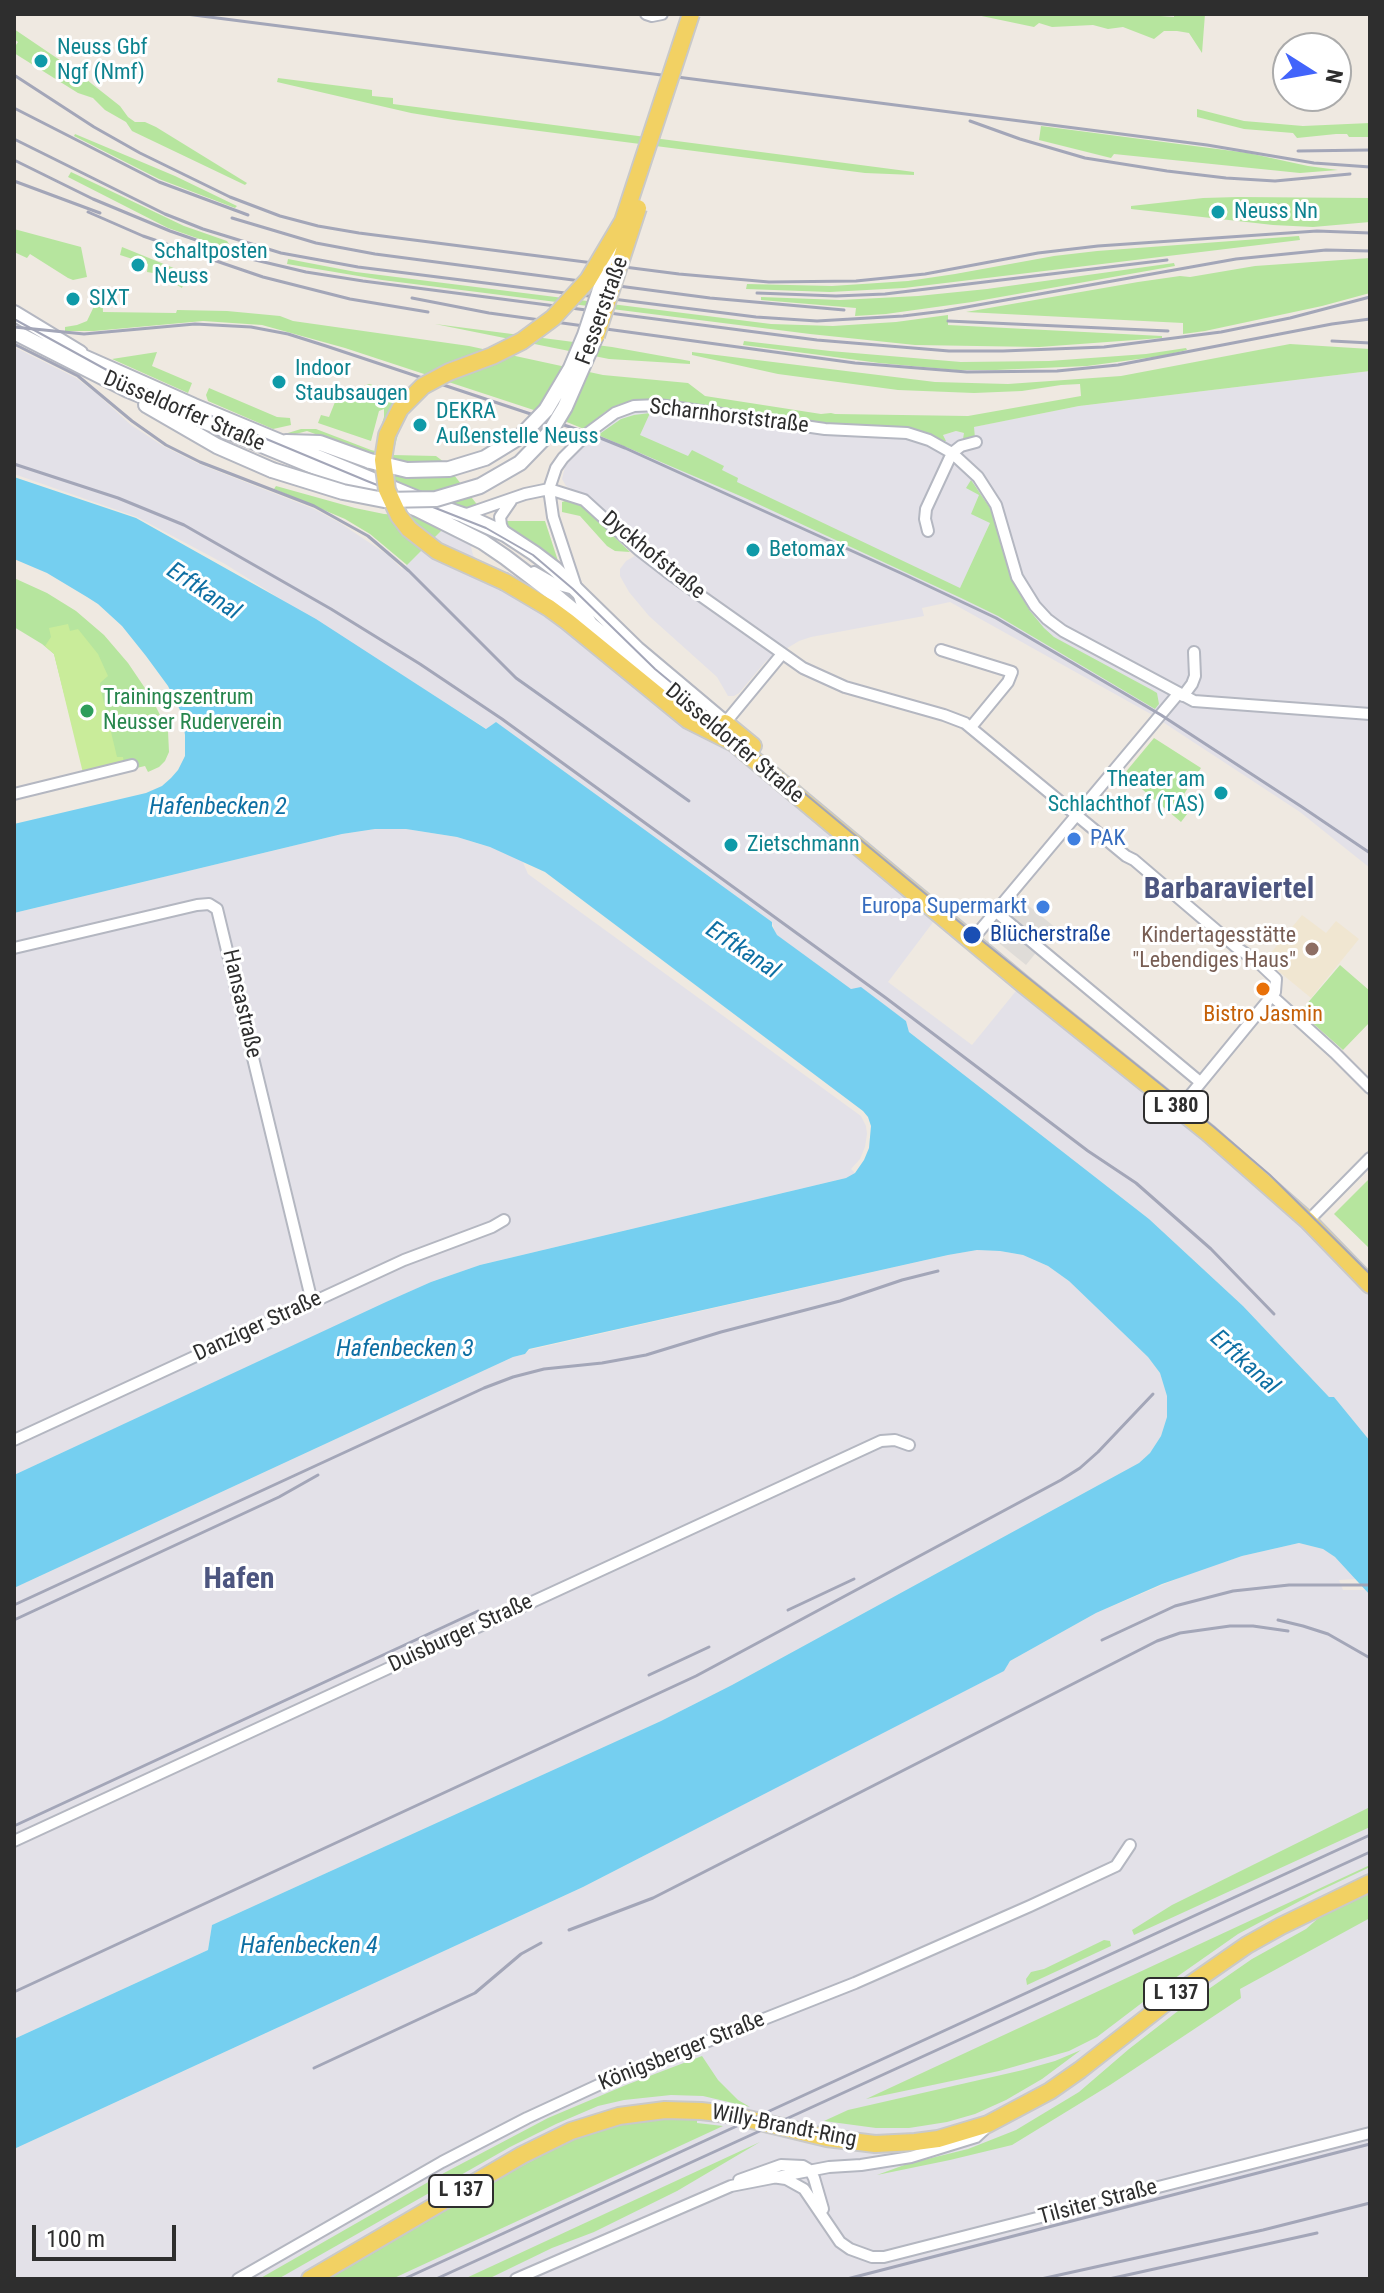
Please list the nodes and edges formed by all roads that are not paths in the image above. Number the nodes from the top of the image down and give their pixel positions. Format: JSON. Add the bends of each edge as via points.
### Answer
{"nodes":[{"id":1,"x":646,"y":14,"type":"edge"},
{"id":2,"x":662,"y":14,"type":"edge"},
{"id":3,"x":691,"y":14,"type":"edge"},
{"id":4,"x":702,"y":14,"type":"edge"},
{"id":5,"x":623,"y":221,"type":"junction"},
{"id":6,"x":14,"y":313,"type":"edge"},
{"id":7,"x":14,"y":323,"type":"edge"},
{"id":8,"x":14,"y":332,"type":"edge"},
{"id":9,"x":596,"y":336,"type":"joint"},
{"id":10,"x":94,"y":361,"type":"junction"},
{"id":11,"x":101,"y":377,"type":"junction"},
{"id":12,"x":261,"y":434,"type":"junction"},
{"id":13,"x":976,"y":442,"type":"dead end"},
{"id":14,"x":952,"y":453,"type":"junction"},
{"id":15,"x":553,"y":490,"type":"junction"},
{"id":16,"x":514,"y":498,"type":"junction"},
{"id":17,"x":463,"y":515,"type":"junction"},
{"id":18,"x":928,"y":531,"type":"dead end"},
{"id":19,"x":505,"y":534,"type":"junction"},
{"id":20,"x":505,"y":557,"type":"junction"},
{"id":21,"x":576,"y":589,"type":"junction"},
{"id":22,"x":593,"y":626,"type":"junction"},
{"id":23,"x":941,"y":650,"type":"dead end"},
{"id":24,"x":1194,"y":652,"type":"dead end"},
{"id":25,"x":782,"y":654,"type":"junction"},
{"id":26,"x":1180,"y":695,"type":"junction"},
{"id":27,"x":1370,"y":714,"type":"edge"},
{"id":28,"x":725,"y":723,"type":"junction"},
{"id":29,"x":971,"y":727,"type":"junction"},
{"id":30,"x":734,"y":743,"type":"junction"},
{"id":31,"x":132,"y":765,"type":"dead end"},
{"id":32,"x":14,"y":794,"type":"edge"},
{"id":33,"x":1077,"y":815,"type":"junction"},
{"id":34,"x":995,"y":911,"type":"junction"},
{"id":35,"x":974,"y":936,"type":"junction"},
{"id":36,"x":14,"y":948,"type":"edge"},
{"id":37,"x":1272,"y":996,"type":"junction"},
{"id":38,"x":1200,"y":1082,"type":"junction"},
{"id":39,"x":1370,"y":1088,"type":"edge"},
{"id":40,"x":1182,"y":1104,"type":"junction"},
{"id":41,"x":1370,"y":1158,"type":"edge"},
{"id":42,"x":1312,"y":1217,"type":"junction"},
{"id":43,"x":504,"y":1220,"type":"dead end"},
{"id":44,"x":1370,"y":1269,"type":"edge"},
{"id":45,"x":1370,"y":1285,"type":"edge"},
{"id":46,"x":312,"y":1302,"type":"junction"},
{"id":47,"x":14,"y":1440,"type":"edge"},
{"id":48,"x":909,"y":1445,"type":"dead end"},
{"id":49,"x":14,"y":1841,"type":"edge"},
{"id":50,"x":1130,"y":1845,"type":"dead end"},
{"id":51,"x":1370,"y":1883,"type":"edge"},
{"id":52,"x":992,"y":2122,"type":"junction"},
{"id":53,"x":1370,"y":2133,"type":"edge"},
{"id":54,"x":810,"y":2170,"type":"junction"},
{"id":55,"x":772,"y":2177,"type":"junction"},
{"id":56,"x":731,"y":2186,"type":"junction"},
{"id":57,"x":833,"y":2232,"type":"junction"},
{"id":58,"x":238,"y":2279,"type":"edge"},
{"id":59,"x":310,"y":2279,"type":"edge"},
{"id":60,"x":516,"y":2279,"type":"edge"}],
"edges":[{"from":1,"to":2,"type":"street"},
{"from":3,"to":5,"type":"main road","name":"Fesserstraße","bridge":true},
{"from":4,"to":9,"type":"main road","name":"Fesserstraße","bridge":true},
{"from":5,"to":12,"type":"main road","name":"Fesserstraße","bridge":true,"via":[[575,359],[554,398],[530,428],[498,452],[449,469],[407,470],[320,443],[285,442]]},
{"from":5,"to":30,"type":"main road","name":"Fesserstraße","bridge":true,"via":[[588,280],[553,318],[506,350],[436,377],[410,396],[387,435],[387,490],[422,541],[528,594],[688,720]]},
{"from":6,"to":10,"type":"main road","name":"Düsseldorfer Straße","number":"L 380"},
{"from":7,"to":10,"type":"main road","name":"Düsseldorfer Straße"},
{"from":8,"to":11,"type":"main road","name":"Düsseldorfer Straße","number":"L 380"},
{"from":9,"to":11,"type":"main road","name":"Fesserstraße","bridge":true,"via":[[550,432],[520,463],[480,486],[420,501],[331,489],[272,470],[217,446]]},
{"from":10,"to":12,"type":"main road","name":"Düsseldorfer Straße","number":"L 380"},
{"from":11,"to":20,"type":"main road","name":"Düsseldorfer Straße","number":"L 380","via":[[417,509]]},
{"from":12,"to":17,"type":"main road","name":"Düsseldorfer Straße","number":"L 380"},
{"from":13,"to":14,"type":"street"},
{"from":14,"to":15,"type":"street","name":"Scharnhorststraße","via":[[907,433],[825,429],[634,406],[588,433],[556,468]]},
{"from":14,"to":18,"type":"street","via":[[926,509]]},
{"from":14,"to":26,"type":"street","name":"Scharnhorststraße","via":[[978,477],[996,505],[1017,577],[1047,619]]},
{"from":15,"to":16,"type":"street"},
{"from":15,"to":21,"type":"street","via":[[550,508]]},
{"from":15,"to":25,"type":"street","name":"Dyckhofstraße","via":[[584,500],[639,550]]},
{"from":16,"to":17,"type":"street"},
{"from":16,"to":19,"type":"street","via":[[500,517]]},
{"from":17,"to":19,"type":"main road","name":"Düsseldorfer Straße","number":"L 380"},
{"from":19,"to":21,"type":"main road","name":"Düsseldorfer Straße","number":"L 380"},
{"from":20,"to":21,"type":"street","via":[[555,584]]},
{"from":20,"to":22,"type":"main road","name":"Düsseldorfer Straße","number":"L 380"},
{"from":21,"to":22,"type":"street"},
{"from":21,"to":28,"type":"main road","name":"Düsseldorfer Straße","number":"L 380"},
{"from":22,"to":30,"type":"main road","name":"Düsseldorfer Straße","number":"L 380"},
{"from":23,"to":29,"type":"street","via":[[1012,672]]},
{"from":24,"to":26,"type":"street","via":[[1195,676]]},
{"from":25,"to":28,"type":"street"},
{"from":25,"to":29,"type":"street","name":"Dyckhofstraße","via":[[822,679]]},
{"from":26,"to":27,"type":"street","name":"Scharnhorststraße","via":[[1205,703]]},
{"from":26,"to":33,"type":"street"},
{"from":28,"to":35,"type":"main road","name":"Düsseldorfer Straße","number":"L 380"},
{"from":29,"to":33,"type":"street","name":"Dyckhofstraße"},
{"from":30,"to":35,"type":"main road","name":"Düsseldorfer Straße","number":"L 380"},
{"from":31,"to":32,"type":"street"},
{"from":33,"to":34,"type":"street"},
{"from":33,"to":37,"type":"street","name":"Dyckhofstraße","via":[[1272,974]]},
{"from":34,"to":35,"type":"street"},
{"from":34,"to":38,"type":"street"},
{"from":35,"to":40,"type":"main road","name":"Düsseldorfer Straße","number":"L 380"},
{"from":36,"to":46,"type":"street","name":"Hansastraße","via":[[197,905],[209,904],[218,911]]},
{"from":37,"to":38,"type":"street"},
{"from":37,"to":39,"type":"street"},
{"from":38,"to":40,"type":"street"},
{"from":40,"to":42,"type":"main road","name":"Düsseldorfer Straße","number":"L 380","via":[[1264,1181]]},
{"from":41,"to":42,"type":"street"},
{"from":42,"to":44,"type":"main road","name":"Düsseldorfer Straße","number":"L 380"},
{"from":42,"to":45,"type":"main road","name":"Düsseldorfer Straße","number":"L 380"},
{"from":43,"to":46,"type":"street","name":"Danziger Straße"},
{"from":46,"to":47,"type":"street","name":"Danziger Straße"},
{"from":48,"to":49,"type":"street","name":"Duisburger Straße","via":[[881,1441]]},
{"from":50,"to":58,"type":"street","name":"Königsberger Straße","via":[[1116,1866],[1017,1912],[527,2118]]},
{"from":51,"to":52,"type":"main road","name":"Willy-Brandt-Ring","number":"L 137","via":[[1247,1945],[1060,2084]]},
{"from":52,"to":54,"type":"street","via":[[976,2137],[911,2157]]},
{"from":52,"to":59,"type":"main road","name":"Willy-Brandt-Ring","number":"L 137","via":[[938,2139],[884,2144],[827,2138],[701,2111],[619,2116],[522,2155]]},
{"from":53,"to":57,"type":"street","name":"Tilsiter Straße","via":[[896,2255],[860,2254]]},
{"from":54,"to":55,"type":"street"},
{"from":54,"to":56,"type":"street","via":[[781,2165]]},
{"from":54,"to":57,"type":"street"},
{"from":55,"to":56,"type":"street"},
{"from":55,"to":57,"type":"street","name":"Tilsiter Straße","via":[[804,2189]]},
{"from":56,"to":60,"type":"street"}]}
